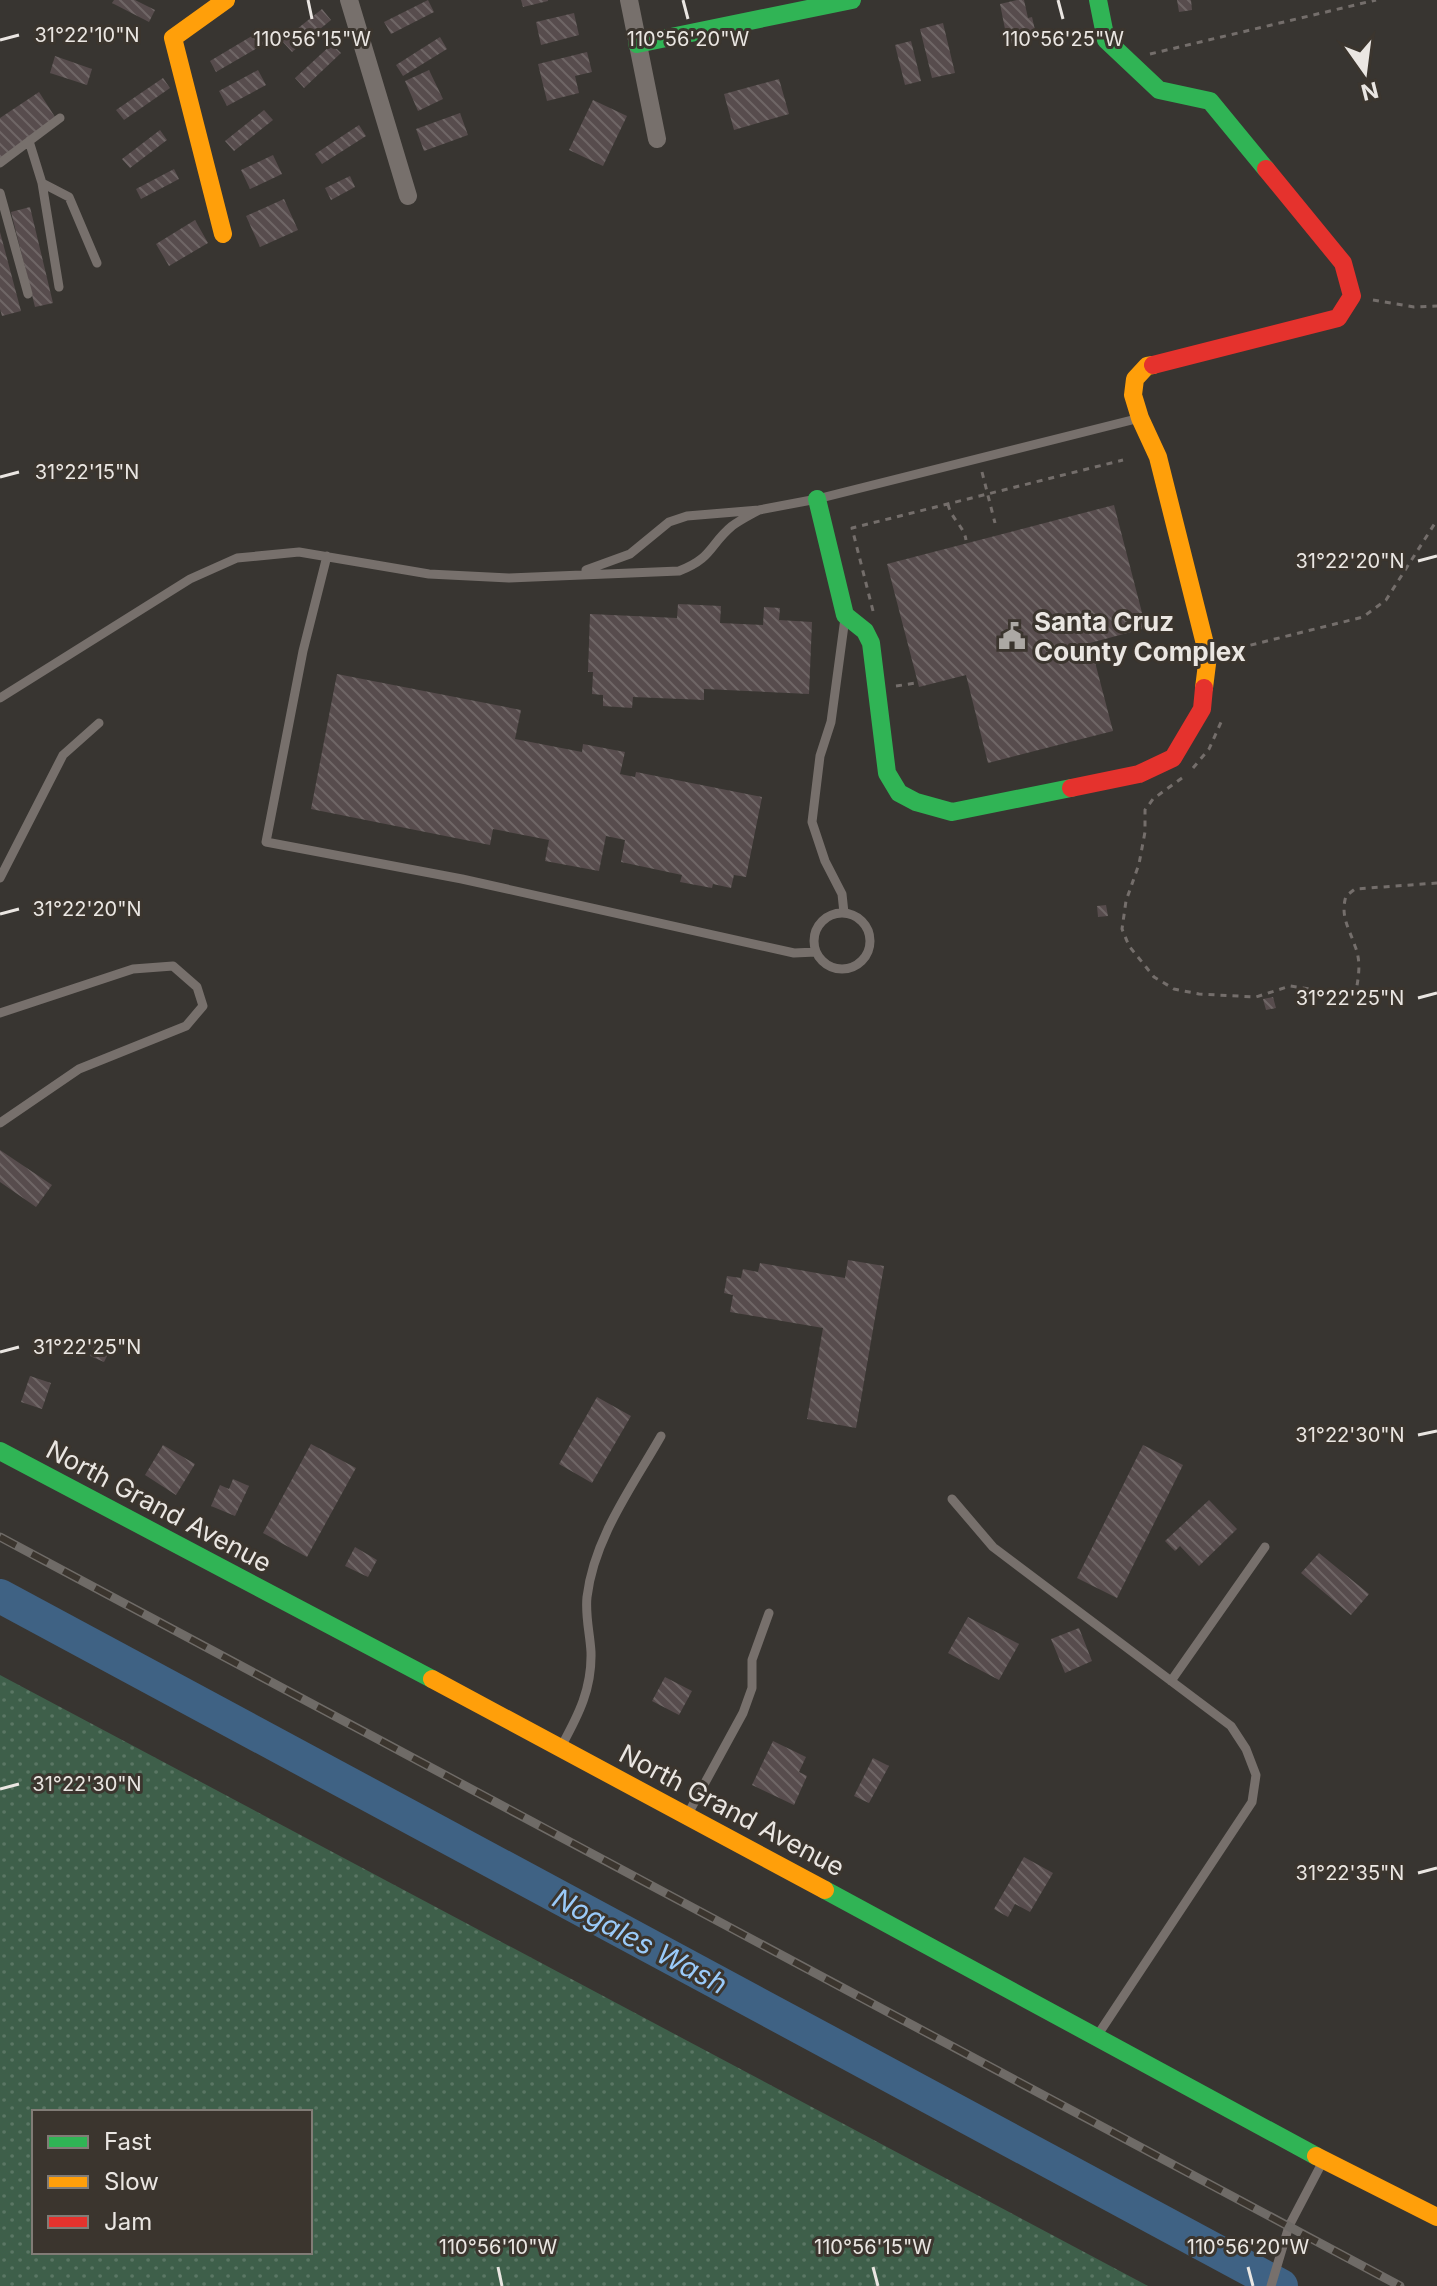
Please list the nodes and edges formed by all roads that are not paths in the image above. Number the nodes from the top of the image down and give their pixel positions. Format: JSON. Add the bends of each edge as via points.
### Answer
{"nodes":[{"id":1,"x":226,"y":0,"type":"edge"},
{"id":2,"x":349,"y":0,"type":"edge"},
{"id":3,"x":629,"y":0,"type":"edge"},
{"id":4,"x":852,"y":0,"type":"edge"},
{"id":5,"x":1098,"y":0,"type":"edge"},
{"id":6,"x":772,"y":9,"type":"edge"},
{"id":7,"x":637,"y":44,"type":"junction"},
{"id":8,"x":60,"y":118,"type":"dead end"},
{"id":9,"x":657,"y":139,"type":"dead end"},
{"id":10,"x":29,"y":141,"type":"junction"},
{"id":11,"x":0,"y":163,"type":"edge"},
{"id":12,"x":42,"y":183,"type":"junction"},
{"id":13,"x":0,"y":193,"type":"edge"},
{"id":14,"x":408,"y":196,"type":"dead end"},
{"id":15,"x":223,"y":234,"type":"dead end"},
{"id":16,"x":97,"y":263,"type":"dead end"},
{"id":17,"x":59,"y":287,"type":"dead end"},
{"id":18,"x":28,"y":294,"type":"dead end"},
{"id":19,"x":1140,"y":418,"type":"junction"},
{"id":20,"x":817,"y":499,"type":"junction"},
{"id":21,"x":759,"y":510,"type":"junction"},
{"id":22,"x":327,"y":556,"type":"junction"},
{"id":23,"x":572,"y":574,"type":"junction"},
{"id":24,"x":845,"y":615,"type":"junction"},
{"id":25,"x":0,"y":698,"type":"edge"},
{"id":26,"x":99,"y":723,"type":"dead end"},
{"id":27,"x":0,"y":878,"type":"edge"},
{"id":28,"x":844,"y":913,"type":"junction"},
{"id":29,"x":816,"y":952,"type":"junction"},
{"id":30,"x":0,"y":1013,"type":"edge"},
{"id":31,"x":0,"y":1123,"type":"edge"},
{"id":32,"x":661,"y":1436,"type":"dead end"},
{"id":33,"x":0,"y":1451,"type":"edge"},
{"id":34,"x":952,"y":1499,"type":"dead end"},
{"id":35,"x":1265,"y":1547,"type":"dead end"},
{"id":36,"x":769,"y":1613,"type":"dead end"},
{"id":37,"x":1171,"y":1681,"type":"junction"},
{"id":38,"x":560,"y":1748,"type":"junction"},
{"id":39,"x":688,"y":1815,"type":"junction"},
{"id":40,"x":1097,"y":2035,"type":"junction"},
{"id":41,"x":1323,"y":2160,"type":"junction"},
{"id":42,"x":1437,"y":2217,"type":"edge"},
{"id":43,"x":1271,"y":2286,"type":"edge"}],
"edges":[{"from":1,"to":15,"type":"street","via":[[173,38]]},
{"from":2,"to":14,"type":"street"},
{"from":3,"to":7,"type":"street"},
{"from":4,"to":6,"type":"street"},
{"from":5,"to":19,"type":"street","via":[[1106,40],[1159,90],[1210,101],[1343,263],[1352,296],[1338,318],[1147,366],[1135,379],[1133,395]]},
{"from":6,"to":7,"type":"street"},
{"from":7,"to":9,"type":"street"},
{"from":8,"to":10,"type":"lane"},
{"from":10,"to":11,"type":"lane"},
{"from":10,"to":12,"type":"lane"},
{"from":12,"to":16,"type":"lane","via":[[69,197]]},
{"from":12,"to":17,"type":"lane"},
{"from":13,"to":18,"type":"lane"},
{"from":19,"to":20,"type":"lane"},
{"from":19,"to":24,"type":"street","via":[[1158,457],[1208,656],[1202,709],[1173,758],[1139,774],[952,812],[916,802],[899,793],[887,773],[871,643]]},
{"from":20,"to":21,"type":"lane"},
{"from":20,"to":24,"type":"street"},
{"from":21,"to":23,"type":"lane","via":[[669,522],[630,554]]},
{"from":21,"to":23,"type":"lane","via":[[733,526],[712,552],[688,568]]},
{"from":22,"to":23,"type":"lane","via":[[429,574]]},
{"from":22,"to":25,"type":"lane","via":[[299,552],[237,558],[190,579]]},
{"from":22,"to":29,"type":"lane","via":[[266,842],[462,879],[794,953]]},
{"from":24,"to":28,"type":"lane","via":[[812,822],[842,894]]},
{"from":26,"to":27,"type":"lane","via":[[63,755]]},
{"from":28,"to":29,"type":"lane","via":[[821,921],[814,936]]},
{"from":28,"to":29,"type":"lane","via":[[866,927],[866,954],[854,966],[836,968]]},
{"from":30,"to":31,"type":"lane","via":[[133,969],[173,966],[197,987],[203,1006],[186,1026],[79,1069]]},
{"from":32,"to":38,"type":"lane","via":[[598,1548],[587,1599],[590,1684]]},
{"from":33,"to":38,"type":"street","name":"North Grand Avenue"},
{"from":34,"to":37,"type":"lane","via":[[993,1547]]},
{"from":35,"to":37,"type":"lane"},
{"from":36,"to":39,"type":"lane","via":[[752,1660],[752,1688],[743,1713]]},
{"from":37,"to":40,"type":"lane","via":[[1231,1726],[1256,1775],[1252,1802]]},
{"from":38,"to":39,"type":"street","name":"North Grand Avenue"},
{"from":39,"to":40,"type":"street","name":"North Grand Avenue"},
{"from":40,"to":41,"type":"street","name":"North Grand Avenue"},
{"from":41,"to":42,"type":"street","name":"North Grand Avenue"},
{"from":41,"to":43,"type":"lane","via":[[1289,2226]]}]}
